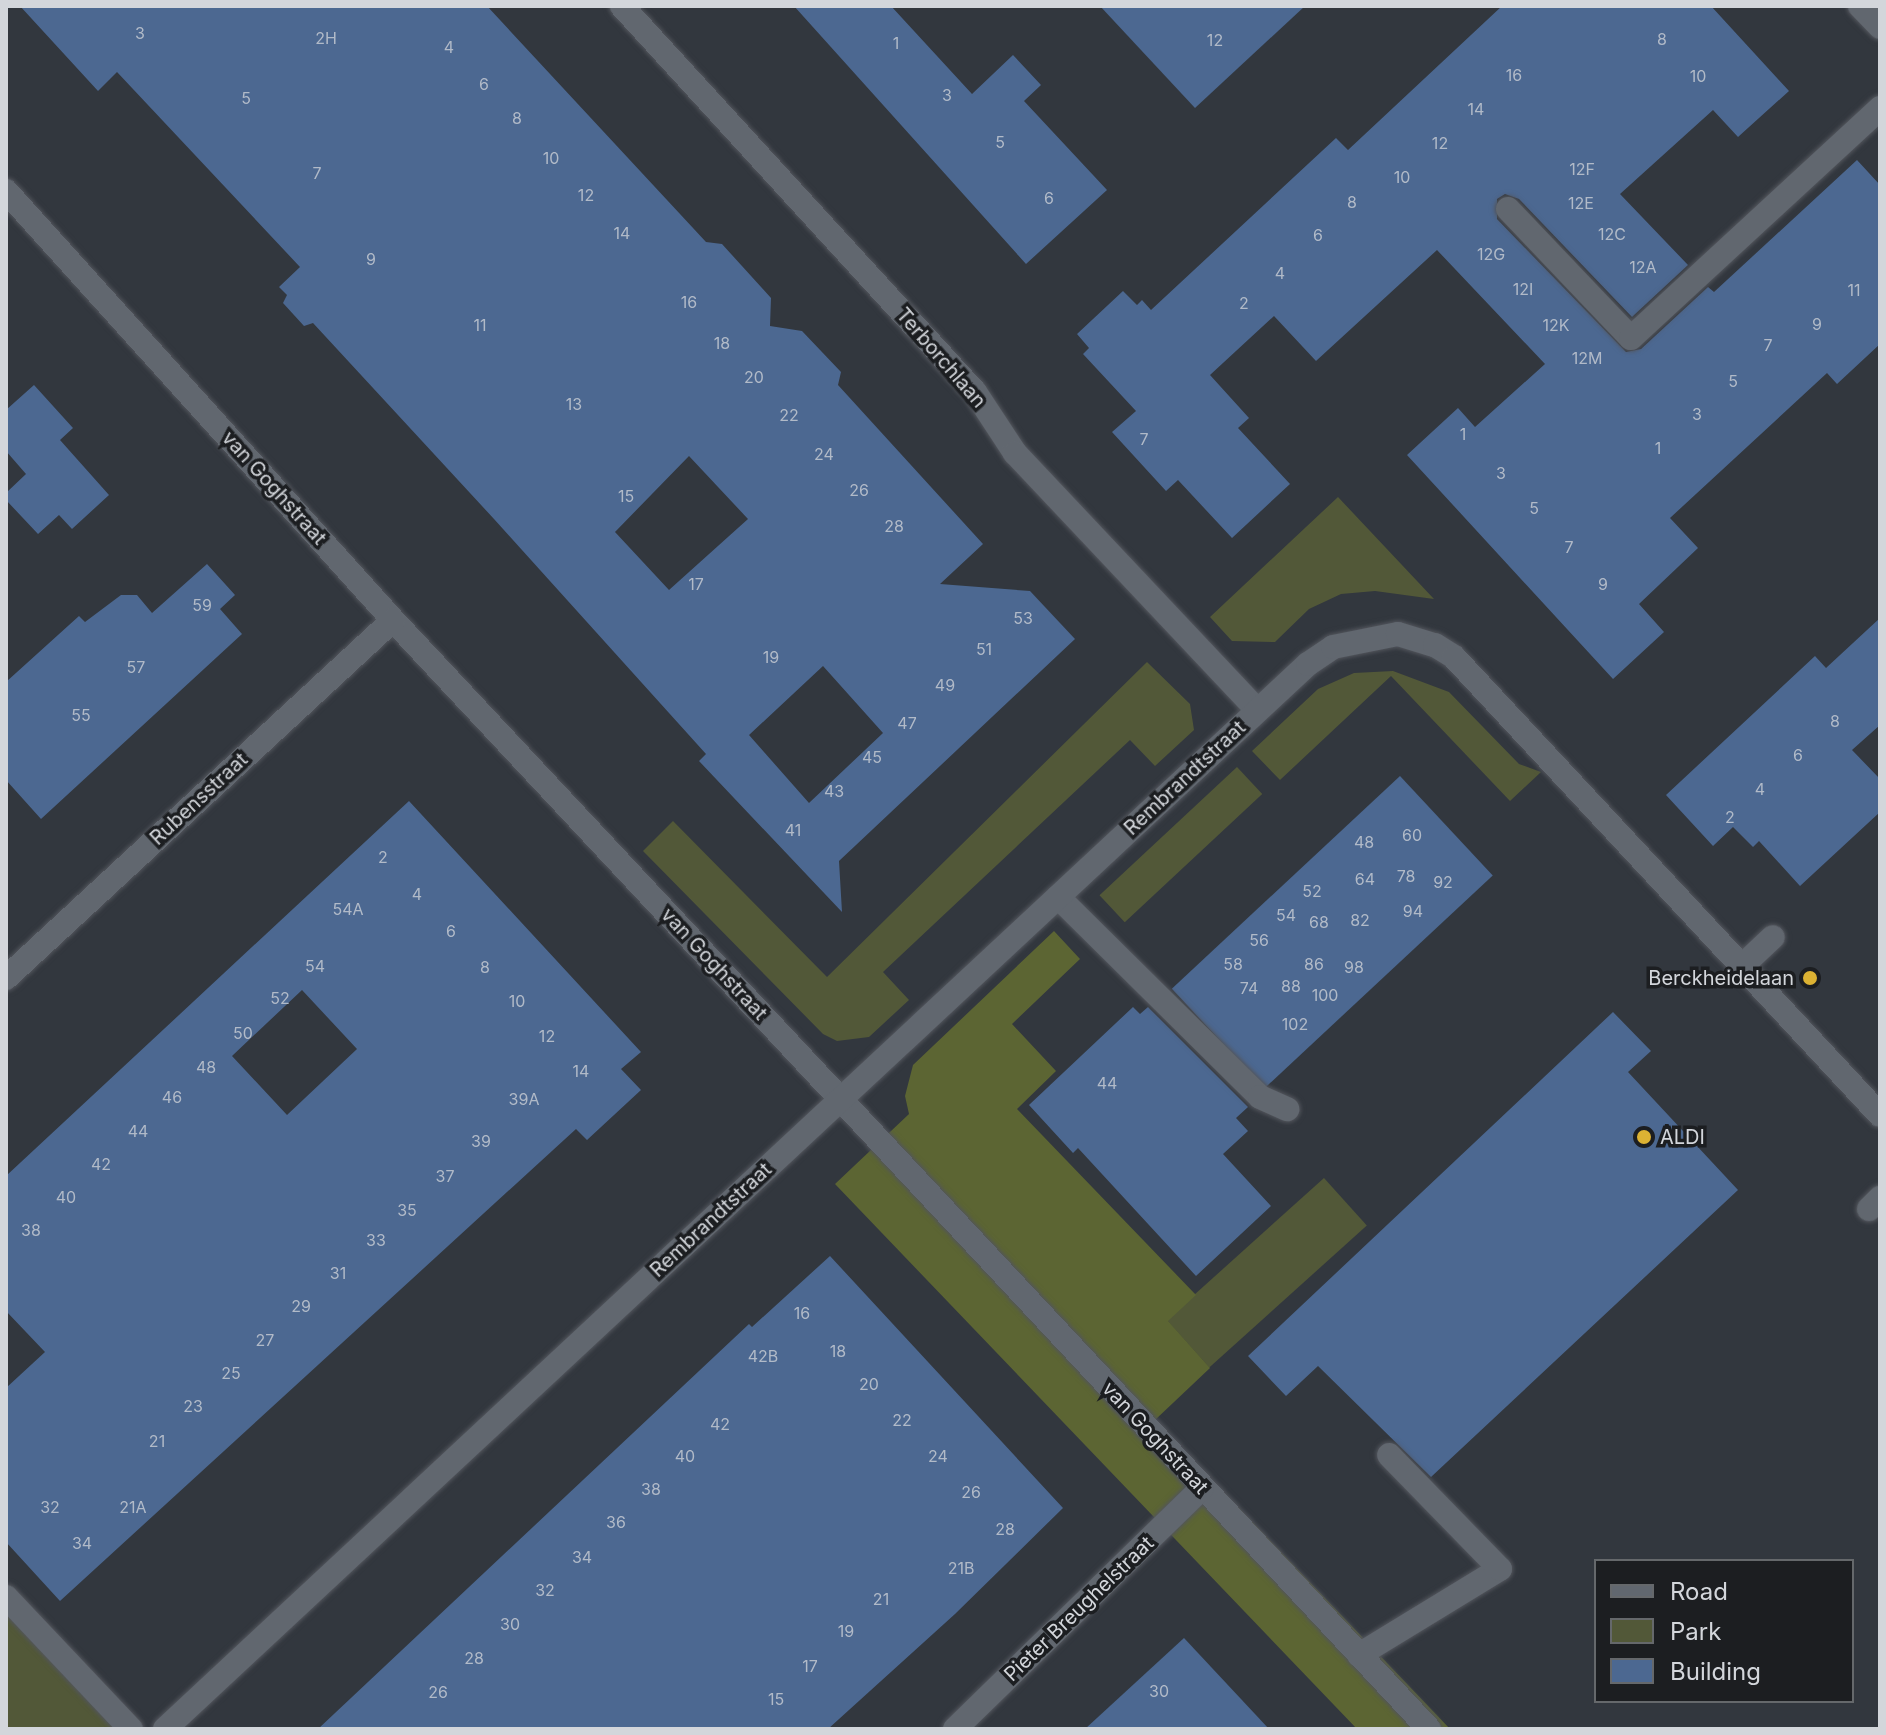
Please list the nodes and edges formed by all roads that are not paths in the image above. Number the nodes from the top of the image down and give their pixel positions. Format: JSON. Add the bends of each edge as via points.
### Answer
{"nodes":[{"id":1,"x":622,"y":6,"type":"edge"},
{"id":2,"x":1860,"y":6,"type":"edge"},
{"id":3,"x":1880,"y":27,"type":"edge"},
{"id":4,"x":1880,"y":108,"type":"edge"},
{"id":5,"x":6,"y":191,"type":"edge"},
{"id":6,"x":1508,"y":209,"type":"dead end"},
{"id":7,"x":393,"y":620,"type":"junction"},
{"id":8,"x":1257,"y":710,"type":"junction"},
{"id":9,"x":1058,"y":897,"type":"junction"},
{"id":10,"x":1773,"y":937,"type":"dead end"},
{"id":11,"x":1742,"y":966,"type":"junction"},
{"id":12,"x":6,"y":978,"type":"edge"},
{"id":13,"x":840,"y":1100,"type":"junction"},
{"id":14,"x":1287,"y":1109,"type":"dead end"},
{"id":15,"x":1880,"y":1115,"type":"edge"},
{"id":16,"x":1389,"y":1455,"type":"dead end"},
{"id":17,"x":1202,"y":1488,"type":"junction"},
{"id":18,"x":6,"y":1597,"type":"edge"},
{"id":19,"x":1359,"y":1655,"type":"junction"},
{"id":20,"x":131,"y":1729,"type":"edge"},
{"id":21,"x":165,"y":1729,"type":"edge"},
{"id":22,"x":955,"y":1729,"type":"edge"},
{"id":23,"x":1429,"y":1729,"type":"edge"}],
"edges":[{"from":1,"to":8,"type":"street","name":"Terborchlaan","via":[[975,392],[1015,453]]},
{"from":2,"to":3,"type":"street"},
{"from":4,"to":6,"type":"street","via":[[1631,338]]},
{"from":5,"to":7,"type":"street","name":"van Goghstraat"},
{"from":7,"to":12,"type":"street","name":"Rubensstraat"},
{"from":7,"to":13,"type":"street","name":"van Goghstraat"},
{"from":8,"to":9,"type":"street","name":"Rembrandtstraat"},
{"from":8,"to":11,"type":"street","via":[[1333,647],[1398,634],[1435,645],[1454,657]]},
{"from":9,"to":13,"type":"street","name":"Rembrandtstraat"},
{"from":9,"to":14,"type":"street","via":[[1260,1097]]},
{"from":10,"to":11,"type":"street"},
{"from":11,"to":15,"type":"street"},
{"from":13,"to":17,"type":"street","name":"van Goghstraat"},
{"from":13,"to":21,"type":"street","name":"Rembrandtstraat"},
{"from":16,"to":19,"type":"street","via":[[1500,1569]]},
{"from":17,"to":19,"type":"street","name":"van Goghstraat"},
{"from":17,"to":22,"type":"street","name":"Pieter Breughelstraat"},
{"from":18,"to":20,"type":"street"},
{"from":19,"to":23,"type":"street","name":"van Goghstraat"}]}
